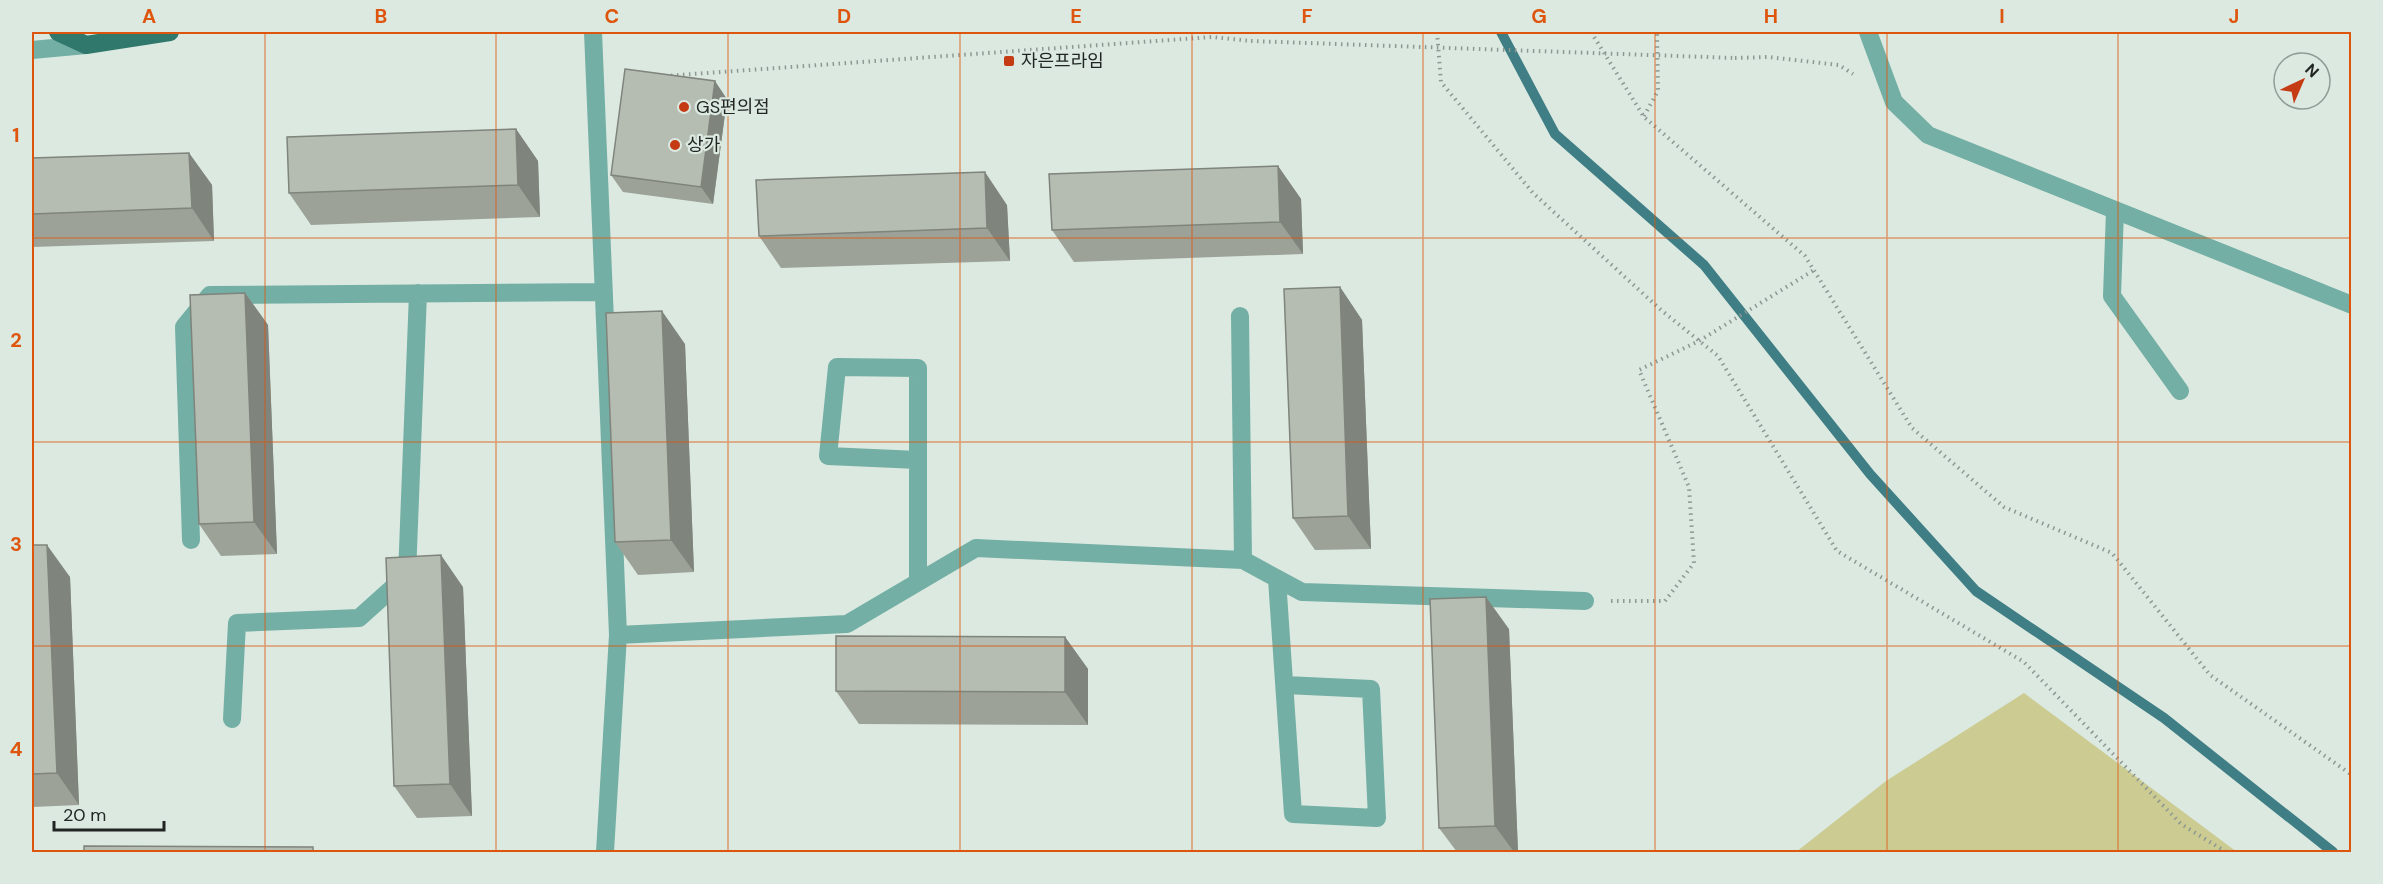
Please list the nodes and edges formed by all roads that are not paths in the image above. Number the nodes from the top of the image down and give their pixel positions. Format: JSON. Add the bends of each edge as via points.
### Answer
{"nodes":[{"id":1,"x":58,"y":32,"type":"edge"},
{"id":2,"x":170,"y":32,"type":"edge"},
{"id":3,"x":593,"y":32,"type":"edge"},
{"id":4,"x":1868,"y":32,"type":"edge"},
{"id":5,"x":86,"y":45,"type":"junction"},
{"id":6,"x":32,"y":50,"type":"edge"},
{"id":7,"x":2115,"y":210,"type":"junction"},
{"id":8,"x":604,"y":292,"type":"junction"},
{"id":9,"x":418,"y":293,"type":"junction"},
{"id":10,"x":2352,"y":305,"type":"edge"},
{"id":11,"x":1240,"y":316,"type":"dead end"},
{"id":12,"x":2180,"y":391,"type":"dead end"},
{"id":13,"x":918,"y":460,"type":"junction"},
{"id":14,"x":191,"y":540,"type":"dead end"},
{"id":15,"x":1243,"y":560,"type":"junction"},
{"id":16,"x":1277,"y":579,"type":"junction"},
{"id":17,"x":918,"y":581,"type":"junction"},
{"id":18,"x":1585,"y":601,"type":"road end"},
{"id":19,"x":618,"y":635,"type":"junction"},
{"id":20,"x":1284,"y":685,"type":"junction"},
{"id":21,"x":232,"y":719,"type":"dead end"},
{"id":22,"x":605,"y":852,"type":"edge"}],
"edges":[{"from":1,"to":5,"type":"main road"},
{"from":2,"to":5,"type":"main road"},
{"from":3,"to":8,"type":"street"},
{"from":4,"to":7,"type":"street","via":[[1894,102],[1928,135]]},
{"from":5,"to":6,"type":"street"},
{"from":7,"to":10,"type":"street"},
{"from":7,"to":12,"type":"street","via":[[2112,296]]},
{"from":8,"to":9,"type":"street"},
{"from":8,"to":19,"type":"street"},
{"from":9,"to":14,"type":"street","via":[[210,295],[184,327]]},
{"from":9,"to":21,"type":"street","via":[[407,575],[359,618],[237,623]]},
{"from":11,"to":15,"type":"street"},
{"from":13,"to":13,"type":"street","via":[[918,369],[837,367],[828,456]]},
{"from":13,"to":17,"type":"street"},
{"from":15,"to":16,"type":"street"},
{"from":15,"to":17,"type":"street","via":[[976,548]]},
{"from":16,"to":18,"type":"street","via":[[1302,592]]},
{"from":16,"to":20,"type":"street"},
{"from":17,"to":19,"type":"street","via":[[847,624]]},
{"from":19,"to":22,"type":"street"},
{"from":20,"to":20,"type":"street","via":[[1293,814],[1377,818],[1371,689]]}]}
